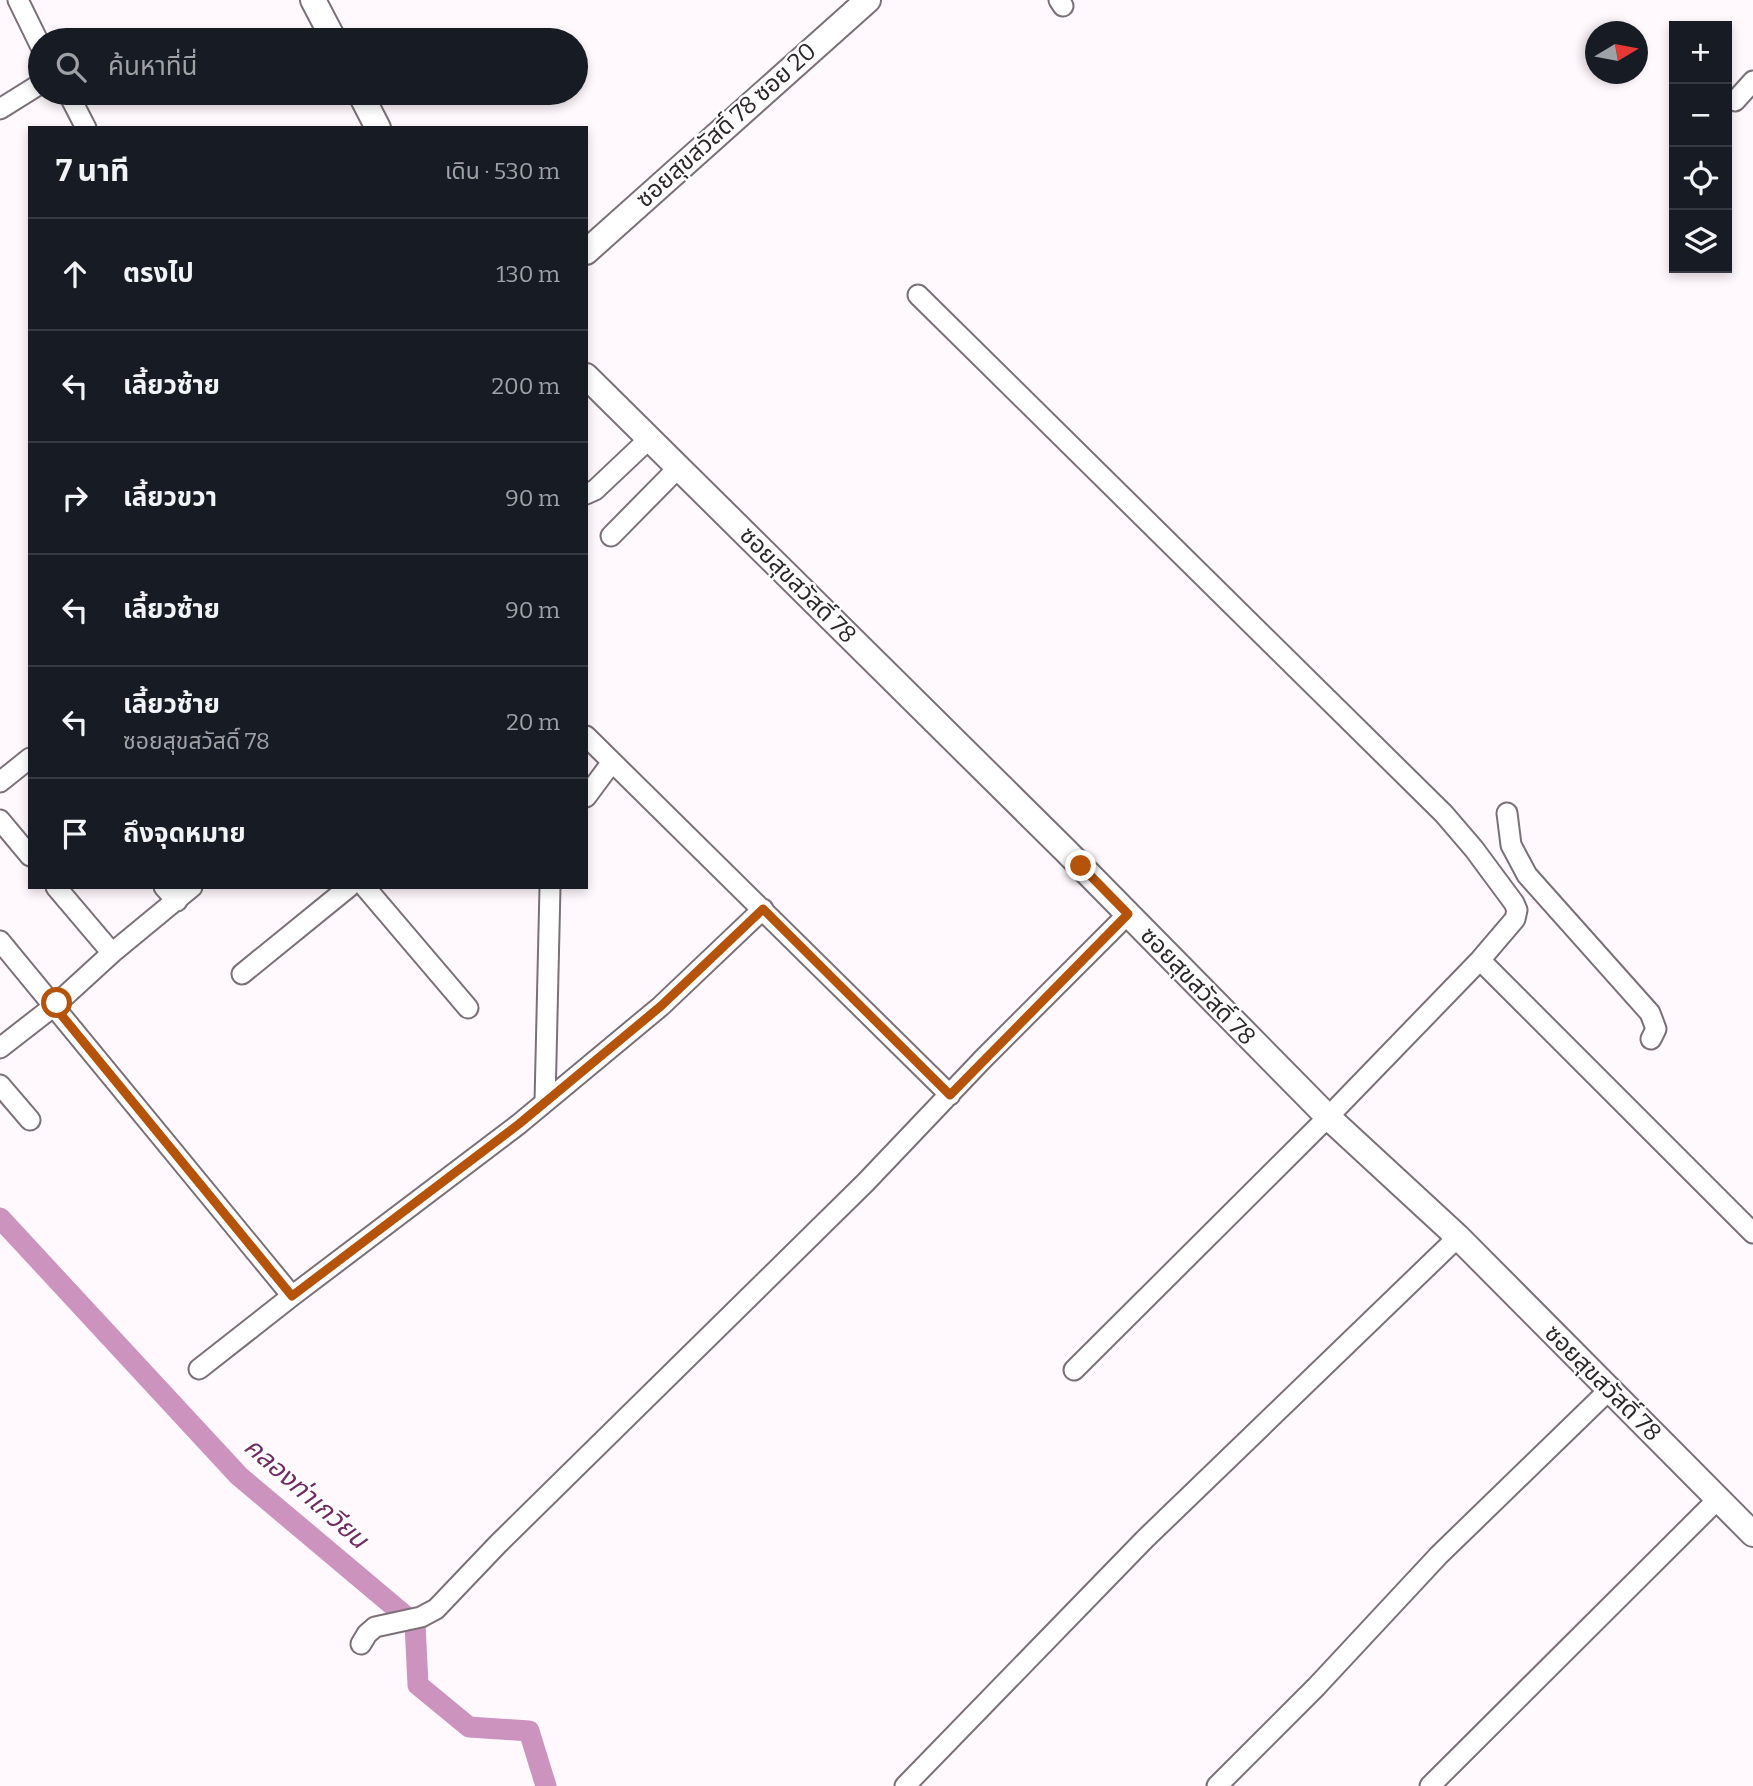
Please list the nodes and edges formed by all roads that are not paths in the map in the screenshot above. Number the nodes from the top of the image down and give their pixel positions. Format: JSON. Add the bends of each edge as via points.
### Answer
{"nodes":[{"id":1,"x":18,"y":0,"type":"edge"},
{"id":2,"x":313,"y":0,"type":"edge"},
{"id":3,"x":867,"y":0,"type":"edge"},
{"id":4,"x":32,"y":28,"type":"edge"},
{"id":5,"x":328,"y":28,"type":"edge"},
{"id":6,"x":1753,"y":81,"type":"edge"},
{"id":7,"x":28,"y":92,"type":"edge"},
{"id":8,"x":1735,"y":101,"type":"dead end"},
{"id":9,"x":74,"y":105,"type":"edge"},
{"id":10,"x":366,"y":105,"type":"edge"},
{"id":11,"x":0,"y":110,"type":"edge"},
{"id":12,"x":85,"y":126,"type":"edge"},
{"id":13,"x":377,"y":126,"type":"edge"},
{"id":14,"x":588,"y":250,"type":"edge"},
{"id":15,"x":918,"y":295,"type":"dead end"},
{"id":16,"x":588,"y":378,"type":"edge"},
{"id":17,"x":650,"y":438,"type":"junction"},
{"id":18,"x":679,"y":467,"type":"junction"},
{"id":19,"x":588,"y":493,"type":"edge"},
{"id":20,"x":611,"y":536,"type":"dead end"},
{"id":21,"x":588,"y":739,"type":"edge"},
{"id":22,"x":28,"y":760,"type":"edge"},
{"id":23,"x":612,"y":762,"type":"junction"},
{"id":24,"x":0,"y":782,"type":"edge"},
{"id":25,"x":588,"y":794,"type":"edge"},
{"id":26,"x":1507,"y":813,"type":"dead end"},
{"id":27,"x":0,"y":820,"type":"edge"},
{"id":28,"x":28,"y":854,"type":"edge"},
{"id":29,"x":59,"y":889,"type":"edge"},
{"id":30,"x":347,"y":889,"type":"edge"},
{"id":31,"x":367,"y":889,"type":"edge"},
{"id":32,"x":550,"y":889,"type":"edge"},
{"id":33,"x":170,"y":894,"type":"edge"},
{"id":34,"x":1545,"y":896,"type":"junction"},
{"id":35,"x":763,"y":909,"type":"junction"},
{"id":36,"x":1517,"y":910,"type":"junction"},
{"id":37,"x":1128,"y":914,"type":"junction"},
{"id":38,"x":0,"y":941,"type":"edge"},
{"id":39,"x":112,"y":953,"type":"junction"},
{"id":40,"x":1480,"y":960,"type":"junction"},
{"id":41,"x":242,"y":974,"type":"dead end"},
{"id":42,"x":54,"y":1006,"type":"junction"},
{"id":43,"x":468,"y":1008,"type":"dead end"},
{"id":44,"x":1651,"y":1039,"type":"dead end"},
{"id":45,"x":0,"y":1048,"type":"edge"},
{"id":46,"x":0,"y":1085,"type":"edge"},
{"id":47,"x":950,"y":1095,"type":"junction"},
{"id":48,"x":545,"y":1101,"type":"junction"},
{"id":49,"x":1328,"y":1117,"type":"junction"},
{"id":50,"x":30,"y":1120,"type":"dead end"},
{"id":51,"x":1753,"y":1233,"type":"edge"},
{"id":52,"x":1458,"y":1237,"type":"junction"},
{"id":53,"x":292,"y":1296,"type":"junction"},
{"id":54,"x":199,"y":1369,"type":"dead end"},
{"id":55,"x":1074,"y":1370,"type":"dead end"},
{"id":56,"x":1609,"y":1390,"type":"junction"},
{"id":57,"x":1718,"y":1499,"type":"junction"},
{"id":58,"x":1753,"y":1534,"type":"edge"},
{"id":59,"x":361,"y":1644,"type":"dead end"},
{"id":60,"x":905,"y":1786,"type":"edge"},
{"id":61,"x":1217,"y":1786,"type":"edge"},
{"id":62,"x":1430,"y":1786,"type":"edge"}],
"edges":[{"from":1,"to":4,"type":"street"},
{"from":2,"to":5,"type":"street"},
{"from":3,"to":14,"type":"street","name":"ซอยสุขสวัสดิ์ 78 ซอย 20"},
{"from":6,"to":8,"type":"street"},
{"from":7,"to":11,"type":"street"},
{"from":9,"to":12,"type":"street"},
{"from":10,"to":13,"type":"street"},
{"from":15,"to":36,"type":"street","via":[[1430,799],[1474,849]]},
{"from":16,"to":17,"type":"street","name":"ซอยสุขสวัสดิ์ 78"},
{"from":17,"to":18,"type":"street","name":"ซอยสุขสวัสดิ์ 78"},
{"from":17,"to":19,"type":"street"},
{"from":18,"to":20,"type":"street"},
{"from":18,"to":37,"type":"street","name":"ซอยสุขสวัสดิ์ 78"},
{"from":21,"to":23,"type":"street"},
{"from":22,"to":24,"type":"street"},
{"from":23,"to":25,"type":"street"},
{"from":23,"to":35,"type":"street"},
{"from":26,"to":34,"type":"street","via":[[1516,856]]},
{"from":27,"to":28,"type":"street"},
{"from":29,"to":39,"type":"street"},
{"from":30,"to":41,"type":"street"},
{"from":31,"to":43,"type":"street"},
{"from":32,"to":48,"type":"street"},
{"from":33,"to":39,"type":"street"},
{"from":34,"to":36,"type":"street"},
{"from":34,"to":44,"type":"street","via":[[1650,1013],[1656,1029]]},
{"from":35,"to":47,"type":"street"},
{"from":35,"to":48,"type":"street","via":[[661,1006]]},
{"from":36,"to":40,"type":"street","via":[[1515,919]]},
{"from":37,"to":47,"type":"street"},
{"from":37,"to":49,"type":"street","name":"ซอยสุขสวัสดิ์ 78"},
{"from":38,"to":42,"type":"street"},
{"from":39,"to":42,"type":"street"},
{"from":40,"to":49,"type":"street"},
{"from":40,"to":51,"type":"street"},
{"from":42,"to":45,"type":"street"},
{"from":42,"to":53,"type":"street"},
{"from":46,"to":50,"type":"street"},
{"from":47,"to":59,"type":"street","via":[[436,1609],[375,1627]]},
{"from":48,"to":53,"type":"street"},
{"from":49,"to":52,"type":"street","name":"ซอยสุขสวัสดิ์ 78"},
{"from":49,"to":55,"type":"street"},
{"from":52,"to":56,"type":"street","name":"ซอยสุขสวัสดิ์ 78"},
{"from":52,"to":60,"type":"street","via":[[1145,1538]]},
{"from":53,"to":54,"type":"street"},
{"from":56,"to":57,"type":"street","name":"ซอยสุขสวัสดิ์ 78"},
{"from":56,"to":61,"type":"street","via":[[1439,1555]]},
{"from":57,"to":58,"type":"street","name":"ซอยสุขสวัสดิ์ 78"},
{"from":57,"to":62,"type":"street"}]}
